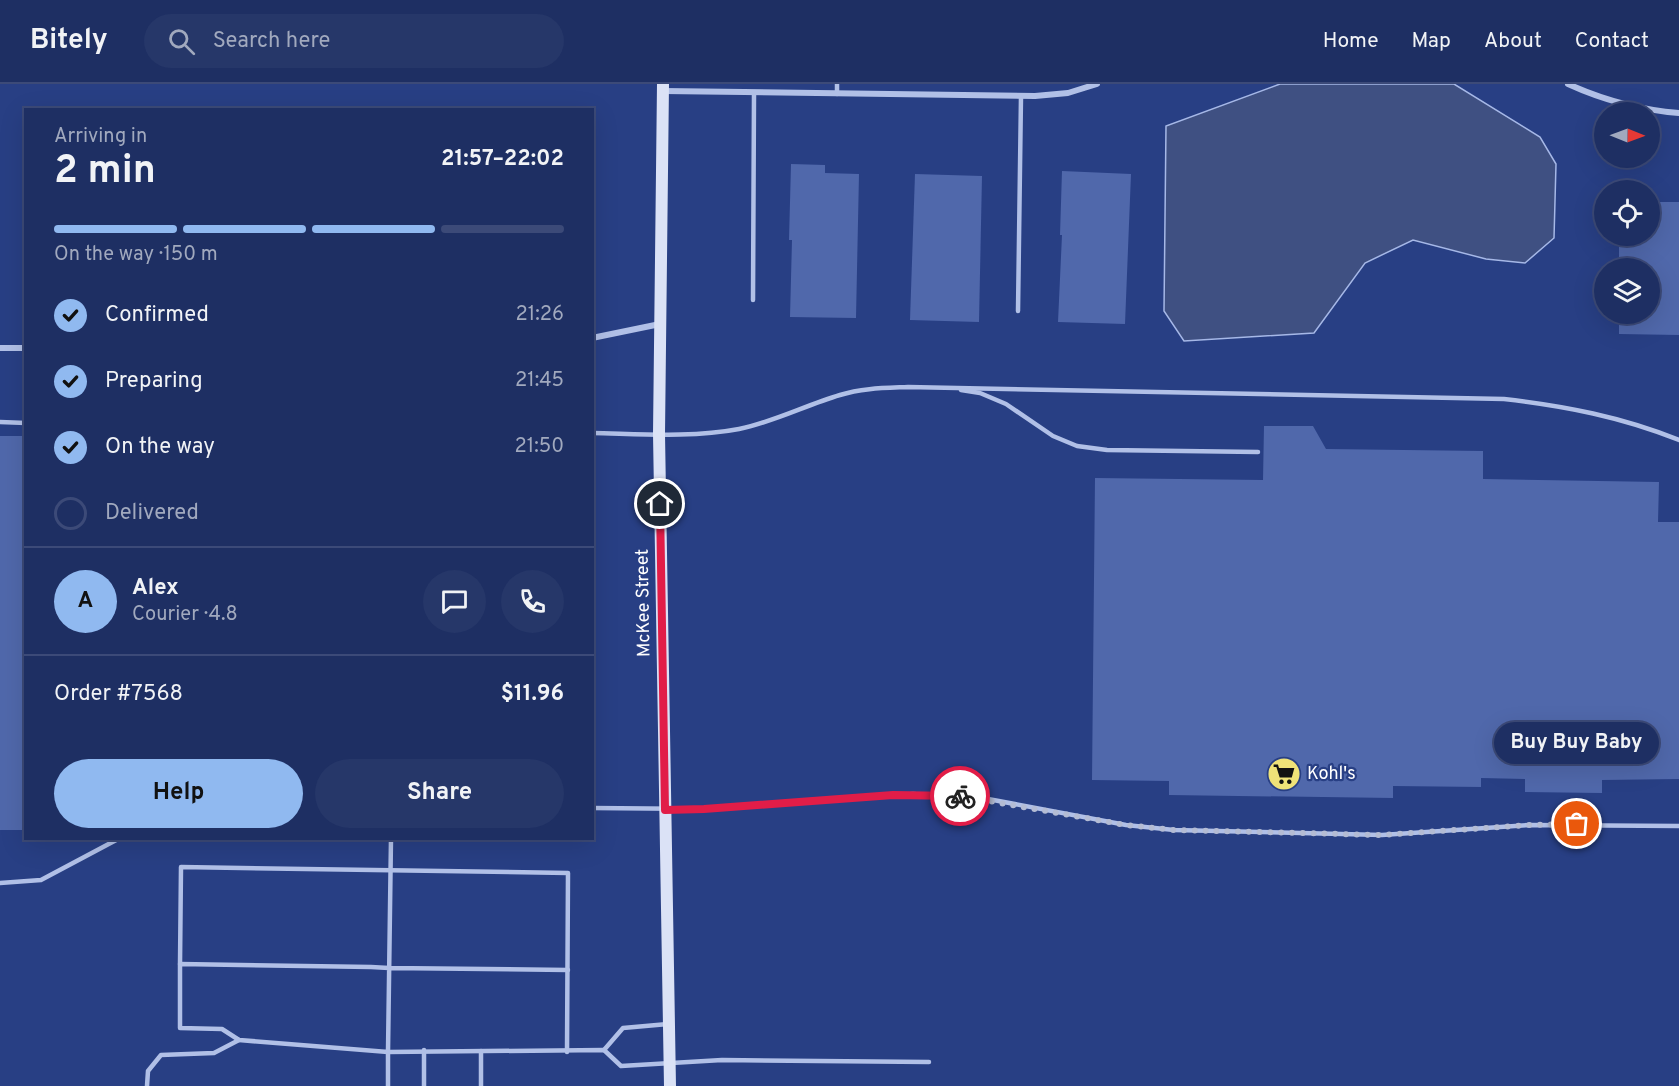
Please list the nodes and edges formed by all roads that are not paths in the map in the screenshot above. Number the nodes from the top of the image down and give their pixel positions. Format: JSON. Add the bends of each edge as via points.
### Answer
{"nodes":[{"id":1,"x":837,"y":84,"type":"edge"},
{"id":2,"x":1097,"y":84,"type":"edge"},
{"id":3,"x":1568,"y":84,"type":"edge"},
{"id":4,"x":663,"y":87,"type":"edge"},
{"id":5,"x":754,"y":93,"type":"junction"},
{"id":6,"x":837,"y":94,"type":"junction"},
{"id":7,"x":1021,"y":96,"type":"junction"},
{"id":8,"x":1679,"y":113,"type":"edge"},
{"id":9,"x":753,"y":300,"type":"dead end"},
{"id":10,"x":1018,"y":311,"type":"dead end"},
{"id":11,"x":661,"y":324,"type":"junction"},
{"id":12,"x":594,"y":338,"type":"edge"},
{"id":13,"x":0,"y":348,"type":"edge"},
{"id":14,"x":24,"y":348,"type":"edge"},
{"id":15,"x":950,"y":387,"type":"junction"},
{"id":16,"x":0,"y":422,"type":"edge"},
{"id":17,"x":24,"y":423,"type":"edge"},
{"id":18,"x":594,"y":433,"type":"edge"},
{"id":19,"x":659,"y":434,"type":"junction"},
{"id":20,"x":1679,"y":440,"type":"edge"},
{"id":21,"x":1258,"y":452,"type":"dead end"},
{"id":22,"x":594,"y":808,"type":"edge"},
{"id":23,"x":665,"y":810,"type":"junction"},
{"id":24,"x":1679,"y":826,"type":"edge"},
{"id":25,"x":115,"y":840,"type":"edge"},
{"id":26,"x":390,"y":840,"type":"edge"},
{"id":27,"x":390,"y":870,"type":"junction"},
{"id":28,"x":0,"y":883,"type":"edge"},
{"id":29,"x":180,"y":964,"type":"junction"},
{"id":30,"x":389,"y":968,"type":"junction"},
{"id":31,"x":567,"y":970,"type":"junction"},
{"id":32,"x":669,"y":1024,"type":"junction"},
{"id":33,"x":239,"y":1040,"type":"junction"},
{"id":34,"x":424,"y":1050,"type":"junction"},
{"id":35,"x":604,"y":1050,"type":"junction"},
{"id":36,"x":482,"y":1051,"type":"junction"},
{"id":37,"x":388,"y":1052,"type":"junction"},
{"id":38,"x":567,"y":1052,"type":"junction"},
{"id":39,"x":928,"y":1062,"type":"dead end"},
{"id":40,"x":669,"y":1063,"type":"junction"},
{"id":41,"x":147,"y":1086,"type":"edge"},
{"id":42,"x":388,"y":1086,"type":"edge"},
{"id":43,"x":424,"y":1086,"type":"edge"},
{"id":44,"x":481,"y":1086,"type":"edge"},
{"id":45,"x":669,"y":1086,"type":"edge"}],
"edges":[{"from":1,"to":6,"type":"lane"},
{"from":2,"to":7,"type":"street","via":[[1068,93]]},
{"from":3,"to":8,"type":"street","via":[[1625,104]]},
{"from":4,"to":5,"type":"street"},
{"from":4,"to":11,"type":"street","name":"McKee Street"},
{"from":5,"to":6,"type":"street"},
{"from":5,"to":9,"type":"lane"},
{"from":6,"to":7,"type":"street"},
{"from":7,"to":10,"type":"lane"},
{"from":11,"to":12,"type":"street"},
{"from":11,"to":19,"type":"street","name":"McKee Street"},
{"from":13,"to":14,"type":"street"},
{"from":15,"to":19,"type":"lane","via":[[876,388],[841,394],[741,428]]},
{"from":15,"to":20,"type":"lane","via":[[1504,399],[1610,417]]},
{"from":15,"to":21,"type":"lane","via":[[980,393],[1006,405],[1077,447]]},
{"from":16,"to":17,"type":"lane"},
{"from":18,"to":19,"type":"lane"},
{"from":19,"to":23,"type":"street","name":"McKee Street"},
{"from":22,"to":23,"type":"lane"},
{"from":23,"to":24,"type":"lane","via":[[933,794],[988,799],[1174,830],[1382,835],[1529,825]]},
{"from":23,"to":32,"type":"street","name":"McKee Street"},
{"from":25,"to":28,"type":"lane","via":[[41,880]]},
{"from":26,"to":27,"type":"lane"},
{"from":27,"to":29,"type":"lane","via":[[181,867]]},
{"from":27,"to":30,"type":"lane"},
{"from":27,"to":31,"type":"lane","via":[[568,873]]},
{"from":29,"to":30,"type":"lane"},
{"from":29,"to":33,"type":"lane","via":[[180,1028],[222,1029]]},
{"from":30,"to":31,"type":"lane"},
{"from":30,"to":37,"type":"lane"},
{"from":31,"to":38,"type":"lane"},
{"from":32,"to":35,"type":"lane","via":[[623,1028]]},
{"from":32,"to":40,"type":"street","name":"McKee Street"},
{"from":33,"to":37,"type":"lane"},
{"from":33,"to":41,"type":"lane","via":[[214,1053],[161,1055],[148,1071]]},
{"from":34,"to":36,"type":"lane"},
{"from":34,"to":37,"type":"lane"},
{"from":34,"to":43,"type":"lane"},
{"from":35,"to":38,"type":"lane"},
{"from":35,"to":40,"type":"lane","via":[[621,1066]]},
{"from":36,"to":38,"type":"lane"},
{"from":36,"to":44,"type":"lane"},
{"from":37,"to":42,"type":"lane"},
{"from":39,"to":40,"type":"lane","via":[[783,1059]]},
{"from":40,"to":45,"type":"street","name":"McKee Street"}]}
